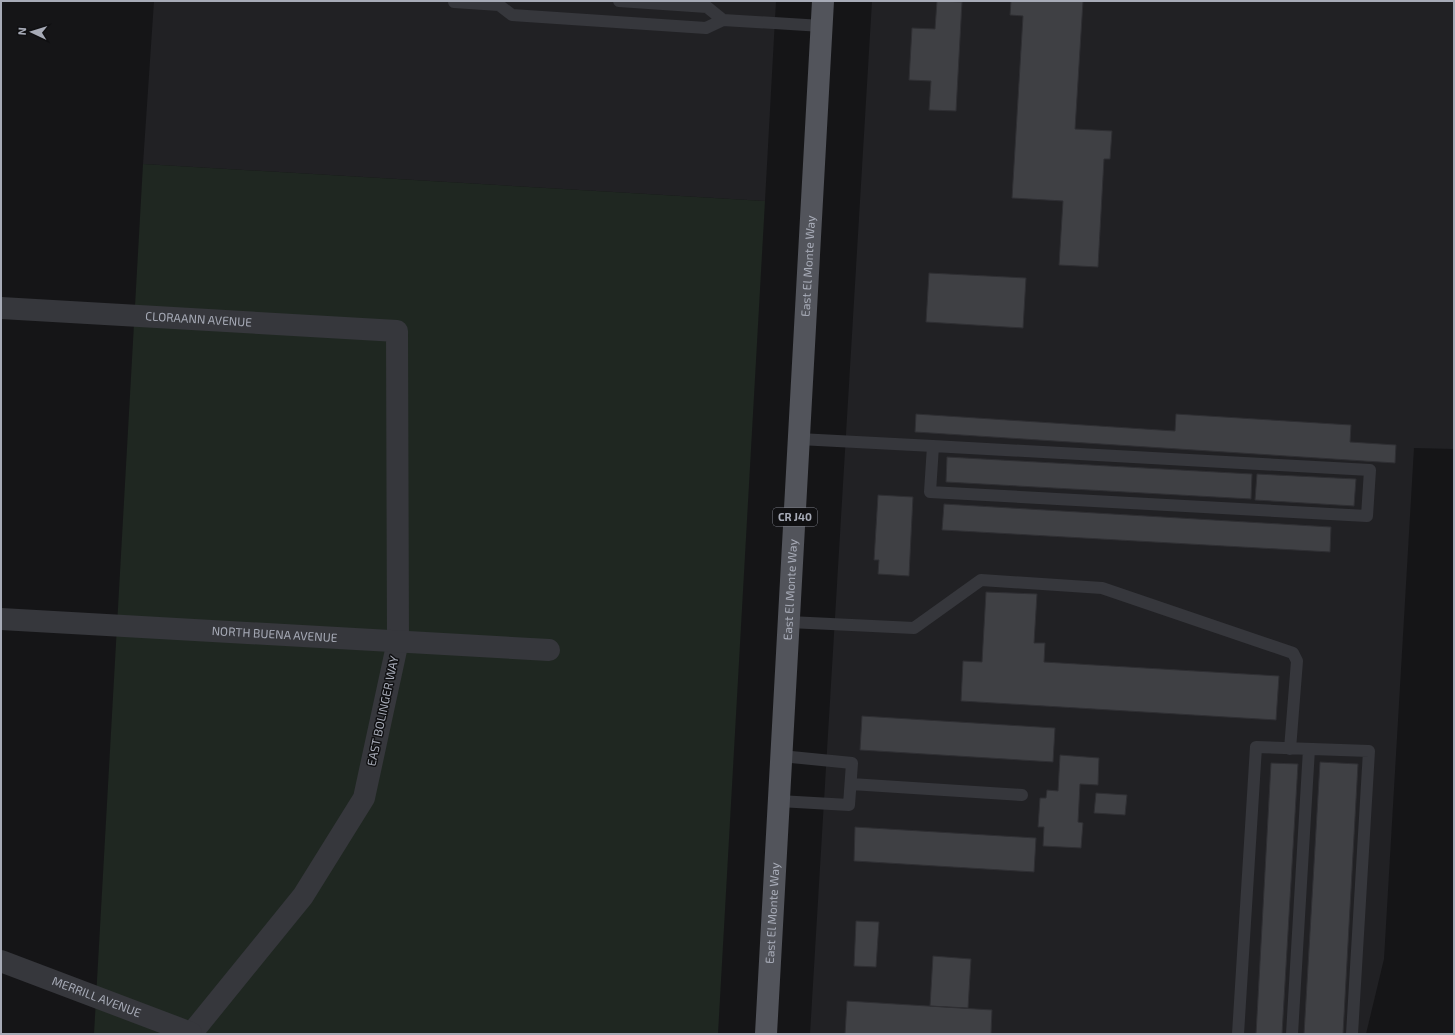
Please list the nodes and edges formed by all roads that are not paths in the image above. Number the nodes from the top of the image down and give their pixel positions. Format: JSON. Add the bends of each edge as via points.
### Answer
{"nodes":[{"id":1,"x":619,"y":1,"type":"edge"},
{"id":2,"x":823,"y":1,"type":"edge"},
{"id":3,"x":454,"y":2,"type":"dead end"},
{"id":4,"x":501,"y":3,"type":"edge"},
{"id":5,"x":723,"y":20,"type":"junction"},
{"id":6,"x":822,"y":26,"type":"junction"},
{"id":7,"x":1,"y":308,"type":"edge"},
{"id":8,"x":397,"y":331,"type":"joint"},
{"id":9,"x":799,"y":439,"type":"junction"},
{"id":10,"x":933,"y":446,"type":"junction"},
{"id":11,"x":1,"y":619,"type":"edge"},
{"id":12,"x":789,"y":622,"type":"junction"},
{"id":13,"x":398,"y":641,"type":"junction"},
{"id":14,"x":549,"y":650,"type":"dead end"},
{"id":15,"x":1290,"y":749,"type":"junction"},
{"id":16,"x":1309,"y":749,"type":"junction"},
{"id":17,"x":781,"y":756,"type":"junction"},
{"id":18,"x":851,"y":784,"type":"junction"},
{"id":19,"x":1022,"y":795,"type":"dead end"},
{"id":20,"x":779,"y":801,"type":"junction"},
{"id":21,"x":1,"y":961,"type":"edge"},
{"id":22,"x":191,"y":1034,"type":"edge"},
{"id":23,"x":766,"y":1034,"type":"edge"},
{"id":24,"x":1238,"y":1034,"type":"edge"},
{"id":25,"x":1292,"y":1034,"type":"edge"},
{"id":26,"x":1352,"y":1034,"type":"edge"}],
"edges":[{"from":1,"to":5,"type":"lane","via":[[707,7]]},
{"from":2,"to":6,"type":"main road","name":"East El Monte Way","number":"CR J40"},
{"from":3,"to":4,"type":"lane"},
{"from":4,"to":5,"type":"lane","via":[[512,15],[698,28],[706,28]]},
{"from":5,"to":6,"type":"lane"},
{"from":6,"to":9,"type":"main road","name":"East El Monte Way","number":"CR J40"},
{"from":7,"to":8,"type":"street","name":"CLORAANN AVENUE"},
{"from":8,"to":13,"type":"street","name":"EAST BOLINGER WAY"},
{"from":9,"to":10,"type":"lane"},
{"from":9,"to":12,"type":"main road","name":"East El Monte Way","number":"CR J40"},
{"from":10,"to":10,"type":"lane","via":[[930,492],[1367,516],[1370,470]]},
{"from":11,"to":13,"type":"street","name":"NORTH BUENA AVENUE"},
{"from":12,"to":15,"type":"lane","via":[[914,628],[981,580],[1102,588],[1293,653],[1297,660]]},
{"from":12,"to":17,"type":"main road","name":"East El Monte Way","number":"CR J40"},
{"from":13,"to":14,"type":"street","name":"NORTH BUENA AVENUE"},
{"from":13,"to":22,"type":"street","name":"EAST BOLINGER WAY","via":[[364,798],[303,896]]},
{"from":15,"to":16,"type":"lane"},
{"from":15,"to":24,"type":"lane","via":[[1256,747]]},
{"from":16,"to":25,"type":"lane"},
{"from":16,"to":26,"type":"lane","via":[[1369,751]]},
{"from":17,"to":18,"type":"lane","via":[[852,763]]},
{"from":17,"to":20,"type":"main road","name":"East El Monte Way","number":"CR J40"},
{"from":18,"to":19,"type":"lane"},
{"from":18,"to":20,"type":"lane","via":[[850,805]]},
{"from":20,"to":23,"type":"main road","name":"East El Monte Way","number":"CR J40"},
{"from":21,"to":22,"type":"street","name":"MERRILL AVENUE"}]}
